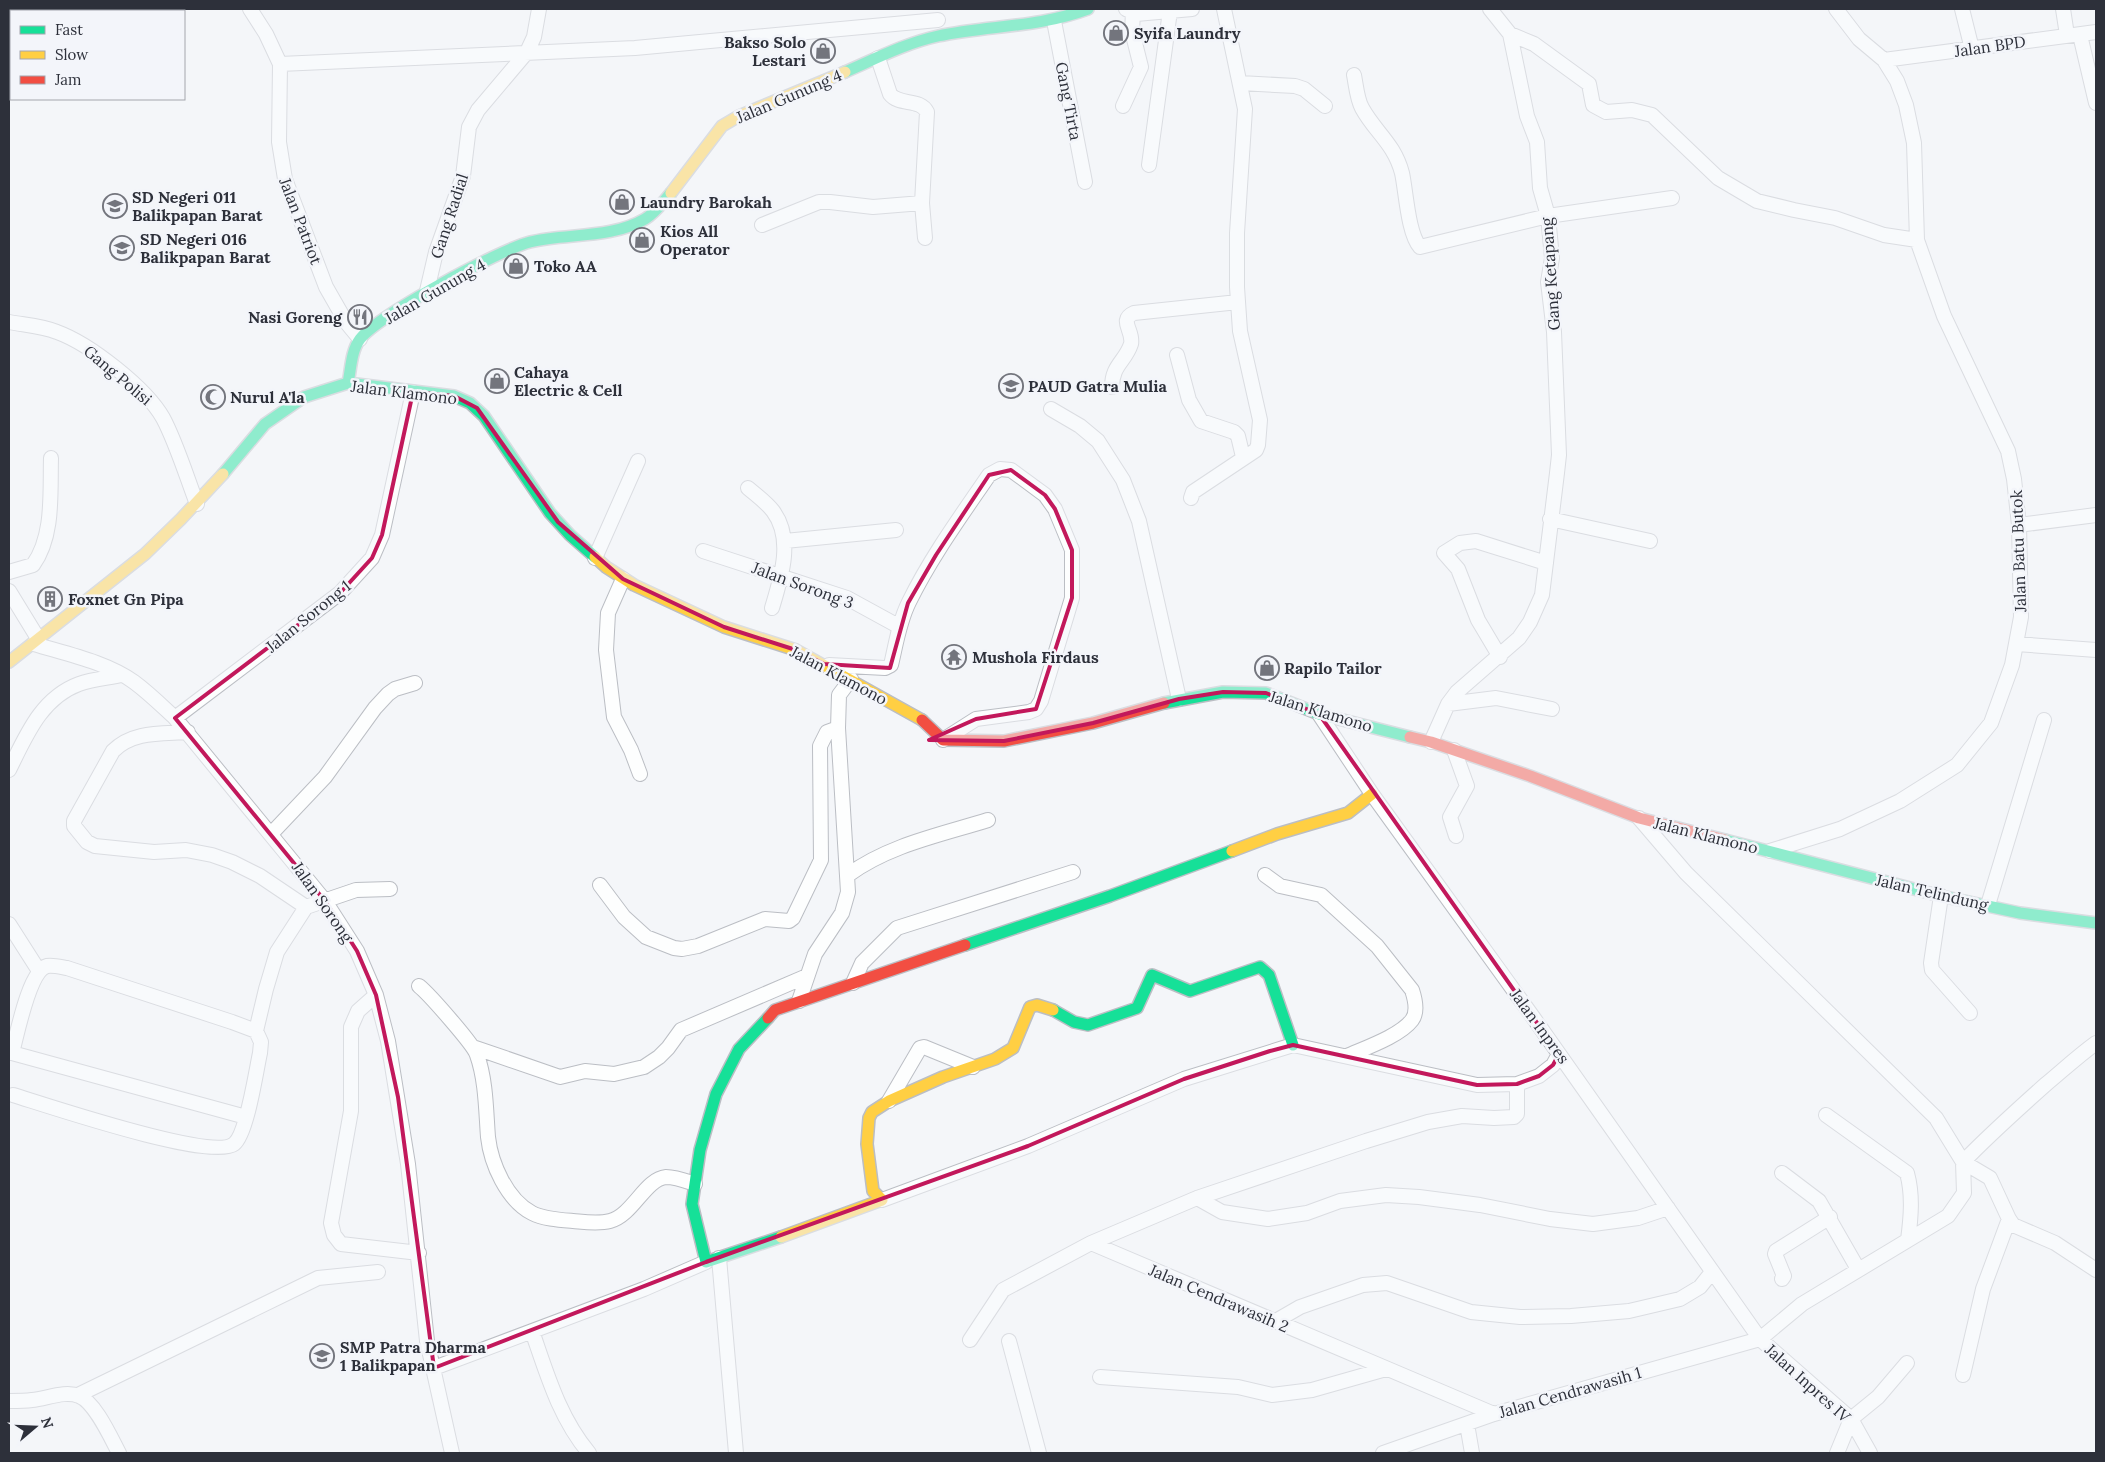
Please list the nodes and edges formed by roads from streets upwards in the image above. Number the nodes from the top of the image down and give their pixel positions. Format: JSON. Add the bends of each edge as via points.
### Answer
{"nodes":[{"id":1,"x":250,"y":9,"type":"edge"},
{"id":2,"x":539,"y":9,"type":"edge"},
{"id":3,"x":1088,"y":9,"type":"edge"},
{"id":4,"x":1192,"y":9,"type":"edge"},
{"id":5,"x":1224,"y":9,"type":"edge"},
{"id":6,"x":1490,"y":9,"type":"edge"},
{"id":7,"x":1836,"y":9,"type":"edge"},
{"id":8,"x":1962,"y":9,"type":"edge"},
{"id":9,"x":2063,"y":9,"type":"edge"},
{"id":10,"x":1129,"y":11,"type":"edge"},
{"id":11,"x":1170,"y":11,"type":"junction"},
{"id":12,"x":1075,"y":12,"type":"edge"},
{"id":13,"x":938,"y":14,"type":"edge"},
{"id":14,"x":1054,"y":21,"type":"junction"},
{"id":15,"x":2096,"y":32,"type":"edge"},
{"id":16,"x":939,"y":34,"type":"junction"},
{"id":17,"x":1510,"y":34,"type":"junction"},
{"id":18,"x":2074,"y":35,"type":"junction"},
{"id":19,"x":1972,"y":49,"type":"junction"},
{"id":20,"x":527,"y":52,"type":"junction"},
{"id":21,"x":878,"y":58,"type":"junction"},
{"id":22,"x":1884,"y":60,"type":"junction"},
{"id":23,"x":280,"y":64,"type":"junction"},
{"id":24,"x":1354,"y":75,"type":"dead end"},
{"id":25,"x":1240,"y":83,"type":"junction"},
{"id":26,"x":2096,"y":103,"type":"edge"},
{"id":27,"x":1123,"y":106,"type":"dead end"},
{"id":28,"x":1325,"y":106,"type":"dead end"},
{"id":29,"x":1149,"y":165,"type":"dead end"},
{"id":30,"x":1085,"y":182,"type":"dead end"},
{"id":31,"x":1672,"y":198,"type":"dead end"},
{"id":32,"x":922,"y":203,"type":"junction"},
{"id":33,"x":1548,"y":216,"type":"junction"},
{"id":34,"x":762,"y":225,"type":"dead end"},
{"id":35,"x":925,"y":238,"type":"dead end"},
{"id":36,"x":1917,"y":240,"type":"junction"},
{"id":37,"x":426,"y":294,"type":"junction"},
{"id":38,"x":1238,"y":302,"type":"junction"},
{"id":39,"x":9,"y":322,"type":"edge"},
{"id":40,"x":360,"y":339,"type":"junction"},
{"id":41,"x":1177,"y":356,"type":"dead end"},
{"id":42,"x":348,"y":383,"type":"junction"},
{"id":43,"x":1112,"y":387,"type":"dead end"},
{"id":44,"x":413,"y":392,"type":"junction"},
{"id":45,"x":1051,"y":409,"type":"dead end"},
{"id":46,"x":1243,"y":457,"type":"junction"},
{"id":47,"x":51,"y":458,"type":"dead end"},
{"id":48,"x":638,"y":461,"type":"dead end"},
{"id":49,"x":748,"y":488,"type":"dead end"},
{"id":50,"x":1191,"y":498,"type":"dead end"},
{"id":51,"x":197,"y":504,"type":"junction"},
{"id":52,"x":2096,"y":515,"type":"edge"},
{"id":53,"x":1550,"y":519,"type":"junction"},
{"id":54,"x":2019,"y":525,"type":"junction"},
{"id":55,"x":896,"y":530,"type":"dead end"},
{"id":56,"x":785,"y":541,"type":"junction"},
{"id":57,"x":1650,"y":541,"type":"dead end"},
{"id":58,"x":703,"y":551,"type":"dead end"},
{"id":59,"x":594,"y":558,"type":"junction"},
{"id":60,"x":1546,"y":564,"type":"junction"},
{"id":61,"x":9,"y":572,"type":"edge"},
{"id":62,"x":781,"y":577,"type":"junction"},
{"id":63,"x":623,"y":579,"type":"junction"},
{"id":64,"x":9,"y":591,"type":"edge"},
{"id":65,"x":772,"y":608,"type":"dead end"},
{"id":66,"x":900,"y":626,"type":"junction"},
{"id":67,"x":36,"y":642,"type":"junction"},
{"id":68,"x":2016,"y":644,"type":"junction"},
{"id":69,"x":2096,"y":650,"type":"edge"},
{"id":70,"x":1500,"y":657,"type":"junction"},
{"id":71,"x":9,"y":662,"type":"edge"},
{"id":72,"x":824,"y":664,"type":"junction"},
{"id":73,"x":122,"y":675,"type":"junction"},
{"id":74,"x":851,"y":679,"type":"junction"},
{"id":75,"x":415,"y":683,"type":"dead end"},
{"id":76,"x":1179,"y":698,"type":"junction"},
{"id":77,"x":1448,"y":704,"type":"junction"},
{"id":78,"x":1552,"y":710,"type":"dead end"},
{"id":79,"x":1320,"y":714,"type":"junction"},
{"id":80,"x":175,"y":718,"type":"junction"},
{"id":81,"x":2044,"y":720,"type":"dead end"},
{"id":82,"x":838,"y":728,"type":"junction"},
{"id":83,"x":188,"y":732,"type":"junction"},
{"id":84,"x":943,"y":740,"type":"junction"},
{"id":85,"x":1431,"y":742,"type":"junction"},
{"id":86,"x":1454,"y":750,"type":"junction"},
{"id":87,"x":9,"y":770,"type":"edge"},
{"id":88,"x":640,"y":774,"type":"dead end"},
{"id":89,"x":1372,"y":794,"type":"junction"},
{"id":90,"x":1639,"y":818,"type":"junction"},
{"id":91,"x":988,"y":820,"type":"dead end"},
{"id":92,"x":271,"y":834,"type":"junction"},
{"id":93,"x":1456,"y":836,"type":"dead end"},
{"id":94,"x":1770,"y":851,"type":"junction"},
{"id":95,"x":1073,"y":872,"type":"dead end"},
{"id":96,"x":848,"y":875,"type":"junction"},
{"id":97,"x":1265,"y":875,"type":"dead end"},
{"id":98,"x":600,"y":885,"type":"dead end"},
{"id":99,"x":390,"y":889,"type":"dead end"},
{"id":100,"x":1941,"y":896,"type":"junction"},
{"id":101,"x":325,"y":900,"type":"junction"},
{"id":102,"x":1988,"y":905,"type":"junction"},
{"id":103,"x":306,"y":907,"type":"junction"},
{"id":104,"x":9,"y":924,"type":"edge"},
{"id":105,"x":2096,"y":924,"type":"edge"},
{"id":106,"x":39,"y":971,"type":"junction"},
{"id":107,"x":807,"y":976,"type":"junction"},
{"id":108,"x":853,"y":983,"type":"junction"},
{"id":109,"x":419,"y":986,"type":"dead end"},
{"id":110,"x":376,"y":995,"type":"junction"},
{"id":111,"x":799,"y":1001,"type":"junction"},
{"id":112,"x":1970,"y":1013,"type":"dead end"},
{"id":113,"x":256,"y":1031,"type":"junction"},
{"id":114,"x":2096,"y":1043,"type":"edge"},
{"id":115,"x":1294,"y":1045,"type":"junction"},
{"id":116,"x":473,"y":1047,"type":"junction"},
{"id":117,"x":10,"y":1053,"type":"edge"},
{"id":118,"x":1559,"y":1054,"type":"junction"},
{"id":119,"x":1347,"y":1056,"type":"junction"},
{"id":120,"x":973,"y":1067,"type":"junction"},
{"id":121,"x":1516,"y":1084,"type":"junction"},
{"id":122,"x":12,"y":1095,"type":"dead end"},
{"id":123,"x":889,"y":1100,"type":"junction"},
{"id":124,"x":1826,"y":1115,"type":"dead end"},
{"id":125,"x":246,"y":1117,"type":"junction"},
{"id":126,"x":1963,"y":1162,"type":"junction"},
{"id":127,"x":1782,"y":1173,"type":"dead end"},
{"id":128,"x":695,"y":1184,"type":"junction"},
{"id":129,"x":1197,"y":1198,"type":"junction"},
{"id":130,"x":882,"y":1200,"type":"junction"},
{"id":131,"x":1668,"y":1208,"type":"junction"},
{"id":132,"x":1830,"y":1217,"type":"junction"},
{"id":133,"x":2009,"y":1219,"type":"junction"},
{"id":134,"x":1908,"y":1240,"type":"junction"},
{"id":135,"x":1091,"y":1243,"type":"junction"},
{"id":136,"x":419,"y":1252,"type":"junction"},
{"id":137,"x":712,"y":1260,"type":"junction"},
{"id":138,"x":1858,"y":1269,"type":"junction"},
{"id":139,"x":2096,"y":1270,"type":"edge"},
{"id":140,"x":378,"y":1272,"type":"dead end"},
{"id":141,"x":1712,"y":1272,"type":"junction"},
{"id":142,"x":1782,"y":1279,"type":"dead end"},
{"id":143,"x":1274,"y":1322,"type":"junction"},
{"id":144,"x":532,"y":1331,"type":"junction"},
{"id":145,"x":1760,"y":1339,"type":"junction"},
{"id":146,"x":970,"y":1340,"type":"dead end"},
{"id":147,"x":1009,"y":1341,"type":"dead end"},
{"id":148,"x":1908,"y":1363,"type":"dead end"},
{"id":149,"x":434,"y":1368,"type":"junction"},
{"id":150,"x":1386,"y":1369,"type":"junction"},
{"id":151,"x":1963,"y":1375,"type":"dead end"},
{"id":152,"x":1100,"y":1376,"type":"dead end"},
{"id":153,"x":78,"y":1395,"type":"junction"},
{"id":154,"x":9,"y":1401,"type":"edge"},
{"id":155,"x":1494,"y":1414,"type":"junction"},
{"id":156,"x":1851,"y":1419,"type":"junction"},
{"id":157,"x":1466,"y":1424,"type":"junction"},
{"id":158,"x":119,"y":1453,"type":"edge"},
{"id":159,"x":452,"y":1453,"type":"edge"},
{"id":160,"x":589,"y":1453,"type":"edge"},
{"id":161,"x":736,"y":1453,"type":"edge"},
{"id":162,"x":1038,"y":1453,"type":"edge"},
{"id":163,"x":1383,"y":1453,"type":"edge"},
{"id":164,"x":1472,"y":1453,"type":"edge"},
{"id":165,"x":1837,"y":1453,"type":"edge"},
{"id":166,"x":1870,"y":1453,"type":"edge"}],
"edges":[{"from":1,"to":23,"type":"street","name":"Jalan Patriot"},
{"from":2,"to":20,"type":"street","name":"Gang Radial","via":[[534,37]]},
{"from":3,"to":12,"type":"street","name":"Jalan Gunung 4"},
{"from":4,"to":11,"type":"street"},
{"from":5,"to":25,"type":"street"},
{"from":6,"to":17,"type":"street","name":"Gang Ketapang"},
{"from":7,"to":22,"type":"street","name":"Jalan Batu Butok","via":[[1859,39]]},
{"from":8,"to":19,"type":"street"},
{"from":9,"to":18,"type":"street"},
{"from":10,"to":11,"type":"street"},
{"from":10,"to":27,"type":"street","via":[[1141,67]]},
{"from":11,"to":29,"type":"street"},
{"from":12,"to":14,"type":"street","name":"Jalan Gunung 4"},
{"from":13,"to":16,"type":"street"},
{"from":13,"to":20,"type":"street","via":[[635,48]]},
{"from":14,"to":16,"type":"street","name":"Jalan Gunung 4"},
{"from":14,"to":30,"type":"street","name":"Gang Tirta"},
{"from":15,"to":18,"type":"street","name":"Jalan BPD"},
{"from":16,"to":21,"type":"street","name":"Jalan Gunung 4"},
{"from":17,"to":33,"type":"street","name":"Gang Ketapang","via":[[1527,116],[1537,142],[1540,188]]},
{"from":17,"to":36,"type":"street","via":[[1534,44],[1589,84],[1593,104],[1606,112],[1632,110],[1652,115],[1718,178],[1757,200],[1835,218],[1884,235]]},
{"from":18,"to":19,"type":"street","name":"Jalan BPD"},
{"from":18,"to":26,"type":"street"},
{"from":19,"to":22,"type":"street","name":"Jalan BPD"},
{"from":20,"to":23,"type":"street"},
{"from":20,"to":37,"type":"street","name":"Gang Radial","via":[[471,122],[463,176],[436,252]]},
{"from":21,"to":32,"type":"street","via":[[893,98],[922,106],[927,112]]},
{"from":21,"to":37,"type":"street","name":"Jalan Gunung 4","via":[[730,121],[715,135],[652,215],[644,220],[606,230],[526,243],[493,257]]},
{"from":22,"to":36,"type":"street","name":"Jalan Batu Butok","via":[[1902,92],[1914,142]]},
{"from":23,"to":40,"type":"street","name":"Jalan Patriot","via":[[282,172],[326,287]]},
{"from":24,"to":33,"type":"street","via":[[1360,105],[1389,143],[1402,173],[1415,240],[1420,247]]},
{"from":25,"to":28,"type":"street","via":[[1296,86]]},
{"from":25,"to":38,"type":"street","via":[[1245,108],[1237,233]]},
{"from":31,"to":33,"type":"street"},
{"from":32,"to":34,"type":"street","via":[[873,207],[819,202]]},
{"from":32,"to":35,"type":"street"},
{"from":33,"to":53,"type":"street","name":"Gang Ketapang","via":[[1552,258],[1548,282],[1554,332],[1559,455]]},
{"from":36,"to":54,"type":"street","name":"Jalan Batu Butok","via":[[1944,316],[2008,451]]},
{"from":37,"to":40,"type":"street","name":"Jalan Gunung 4"},
{"from":38,"to":43,"type":"street","via":[[1129,315],[1126,324],[1131,344],[1114,370]]},
{"from":38,"to":46,"type":"street","via":[[1242,340],[1260,420],[1256,450]]},
{"from":39,"to":51,"type":"street","name":"Gang Polisi","via":[[56,331],[76,340],[153,402],[164,419]]},
{"from":40,"to":42,"type":"street"},
{"from":41,"to":46,"type":"street","via":[[1189,400],[1201,421],[1234,432]]},
{"from":42,"to":44,"type":"street","name":"Jalan Klamono"},
{"from":42,"to":51,"type":"street","name":"Jalan Klamono","via":[[304,397],[274,416]]},
{"from":44,"to":59,"type":"street","name":"Jalan Klamono","via":[[454,396],[477,408],[550,513]]},
{"from":44,"to":80,"type":"street","name":"Jalan Sorong 1","via":[[384,528],[372,558],[340,593]]},
{"from":45,"to":76,"type":"street","via":[[1098,441],[1123,480],[1139,521]]},
{"from":46,"to":50,"type":"street","via":[[1193,492]]},
{"from":47,"to":61,"type":"street","via":[[49,516],[42,551],[33,565]]},
{"from":48,"to":59,"type":"street"},
{"from":49,"to":56,"type":"street","via":[[775,513]]},
{"from":51,"to":67,"type":"street","name":"Jalan Klamono","via":[[126,570]]},
{"from":52,"to":54,"type":"street"},
{"from":53,"to":57,"type":"street"},
{"from":53,"to":60,"type":"street","name":"Gang Ketapang"},
{"from":54,"to":68,"type":"street","name":"Jalan Batu Butok","via":[[2021,618]]},
{"from":55,"to":56,"type":"street"},
{"from":56,"to":62,"type":"street"},
{"from":58,"to":62,"type":"street","name":"Jalan Sorong 3"},
{"from":59,"to":63,"type":"street","name":"Jalan Klamono"},
{"from":60,"to":70,"type":"street","name":"Gang Ketapang","via":[[1542,595],[1530,622]]},
{"from":60,"to":70,"type":"street","via":[[1476,541],[1460,543],[1444,553],[1458,569],[1478,620]]},
{"from":62,"to":65,"type":"street"},
{"from":62,"to":66,"type":"street","name":"Jalan Sorong 3","via":[[846,598]]},
{"from":63,"to":72,"type":"street","name":"Jalan Klamono","via":[[724,627],[796,650]]},
{"from":63,"to":88,"type":"street","via":[[609,610],[606,650],[614,717]]},
{"from":64,"to":67,"type":"street"},
{"from":66,"to":72,"type":"street","via":[[891,665],[885,668]]},
{"from":66,"to":84,"type":"street","via":[[908,603],[936,555],[989,475],[1000,469],[1011,470],[1050,501],[1072,550],[1072,598],[1041,701],[1036,709],[1028,712],[976,719]]},
{"from":67,"to":71,"type":"street","name":"Jalan Klamono"},
{"from":67,"to":73,"type":"street","name":"Jalan Sorong"},
{"from":68,"to":69,"type":"street"},
{"from":68,"to":94,"type":"street","name":"Jalan Batu Butok","via":[[2012,665],[1991,723],[1956,766],[1900,801],[1840,830]]},
{"from":70,"to":77,"type":"street","name":"Gang Ketapang","via":[[1457,692]]},
{"from":72,"to":74,"type":"street","name":"Jalan Klamono"},
{"from":73,"to":80,"type":"street","name":"Jalan Sorong"},
{"from":73,"to":87,"type":"street","via":[[80,684],[44,708]]},
{"from":74,"to":82,"type":"street","via":[[838,694]]},
{"from":74,"to":84,"type":"street","name":"Jalan Klamono","via":[[927,723]]},
{"from":75,"to":92,"type":"street","via":[[388,694],[326,776]]},
{"from":76,"to":79,"type":"street","name":"Jalan Klamono","via":[[1223,692],[1266,693]]},
{"from":76,"to":84,"type":"street","name":"Jalan Klamono","via":[[1093,722],[1004,741]]},
{"from":77,"to":78,"type":"street","via":[[1496,698]]},
{"from":77,"to":85,"type":"street","name":"Gang Ketapang"},
{"from":79,"to":85,"type":"street","name":"Jalan Klamono"},
{"from":79,"to":89,"type":"street","name":"Jalan Inpres"},
{"from":80,"to":83,"type":"street","name":"Jalan Sorong"},
{"from":81,"to":102,"type":"street"},
{"from":82,"to":96,"type":"street"},
{"from":82,"to":98,"type":"street","via":[[827,732],[820,746],[821,860],[789,921],[765,920],[698,946],[674,948],[646,937],[624,917]]},
{"from":83,"to":92,"type":"street","name":"Jalan Sorong"},
{"from":83,"to":103,"type":"street","via":[[140,736],[122,743],[105,765],[74,822],[78,834],[86,842],[110,849],[186,850],[212,855],[260,876]]},
{"from":85,"to":86,"type":"street","name":"Jalan Klamono"},
{"from":86,"to":90,"type":"street","name":"Jalan Klamono"},
{"from":86,"to":93,"type":"street","via":[[1467,786],[1450,817]]},
{"from":89,"to":108,"type":"street","via":[[1348,813],[1277,834],[1110,896]]},
{"from":89,"to":118,"type":"street","name":"Jalan Inpres"},
{"from":90,"to":94,"type":"street","name":"Jalan Klamono"},
{"from":90,"to":126,"type":"street","via":[[1693,880],[1936,1118]]},
{"from":91,"to":96,"type":"street","via":[[889,850]]},
{"from":92,"to":101,"type":"street","name":"Jalan Sorong"},
{"from":94,"to":100,"type":"street","name":"Jalan Telindung"},
{"from":95,"to":108,"type":"street","via":[[897,928],[862,963]]},
{"from":96,"to":107,"type":"street","via":[[848,892],[842,913],[815,954]]},
{"from":97,"to":119,"type":"street","via":[[1280,886],[1321,895],[1377,946],[1412,990],[1416,1009],[1413,1019],[1397,1033]]},
{"from":99,"to":101,"type":"street","via":[[356,890]]},
{"from":100,"to":102,"type":"street","name":"Jalan Telindung"},
{"from":100,"to":112,"type":"street","via":[[1932,970]]},
{"from":101,"to":103,"type":"street"},
{"from":101,"to":110,"type":"street","name":"Jalan Sorong","via":[[357,951]]},
{"from":102,"to":105,"type":"street","name":"Jalan Telindung"},
{"from":103,"to":113,"type":"street","via":[[277,952]]},
{"from":104,"to":106,"type":"street"},
{"from":106,"to":113,"type":"street","via":[[46,966],[66,968]]},
{"from":106,"to":117,"type":"street"},
{"from":107,"to":111,"type":"street"},
{"from":107,"to":116,"type":"street","via":[[681,1030],[659,1057],[629,1072],[614,1074],[585,1070],[560,1077]]},
{"from":108,"to":111,"type":"street"},
{"from":109,"to":116,"type":"street"},
{"from":110,"to":136,"type":"street","name":"Jalan Sorong","via":[[398,1096]]},
{"from":110,"to":136,"type":"street","via":[[358,1011],[351,1028],[351,1111],[331,1223],[341,1244]]},
{"from":111,"to":128,"type":"street","via":[[775,1010],[739,1048],[716,1094],[700,1150]]},
{"from":113,"to":125,"type":"street","via":[[261,1042],[260,1053]]},
{"from":114,"to":126,"type":"street","via":[[2028,1100]]},
{"from":115,"to":119,"type":"street"},
{"from":115,"to":120,"type":"street","via":[[1269,975],[1260,967],[1190,991],[1183,991],[1152,975],[1137,1008],[1087,1025],[1040,1004],[1034,1005],[1030,1007],[1013,1048]]},
{"from":115,"to":130,"type":"street","via":[[1184,1079],[1028,1146]]},
{"from":116,"to":128,"type":"street","via":[[484,1094],[492,1156],[517,1202],[533,1214],[596,1223],[612,1220],[628,1211],[645,1191],[664,1177]]},
{"from":117,"to":125,"type":"street"},
{"from":118,"to":121,"type":"street","via":[[1553,1065],[1539,1076]]},
{"from":118,"to":131,"type":"street","name":"Jalan Inpres"},
{"from":119,"to":121,"type":"street","via":[[1477,1086]]},
{"from":120,"to":123,"type":"street"},
{"from":120,"to":123,"type":"street","via":[[920,1048]]},
{"from":121,"to":129,"type":"street","via":[[1517,1114],[1514,1117],[1462,1116],[1428,1122]]},
{"from":122,"to":125,"type":"street","via":[[158,1138],[206,1148],[233,1145]]},
{"from":123,"to":130,"type":"street","via":[[872,1112],[867,1144],[873,1190]]},
{"from":124,"to":134,"type":"street","via":[[1906,1172],[1911,1212]]},
{"from":126,"to":133,"type":"street","via":[[1990,1178]]},
{"from":126,"to":134,"type":"street","via":[[1964,1193],[1948,1216]]},
{"from":127,"to":132,"type":"street","via":[[1819,1201]]},
{"from":128,"to":137,"type":"street","via":[[692,1204]]},
{"from":129,"to":131,"type":"street","via":[[1222,1212],[1268,1219],[1307,1213],[1340,1201],[1386,1196],[1419,1197],[1550,1220],[1593,1224],[1638,1218]]},
{"from":129,"to":135,"type":"street"},
{"from":130,"to":137,"type":"street"},
{"from":131,"to":141,"type":"street","name":"Jalan Inpres"},
{"from":132,"to":138,"type":"street"},
{"from":132,"to":142,"type":"street","via":[[1776,1251],[1784,1276]]},
{"from":133,"to":139,"type":"street","via":[[2014,1225],[2055,1243]]},
{"from":133,"to":151,"type":"street","via":[[1983,1290]]},
{"from":134,"to":138,"type":"street"},
{"from":135,"to":143,"type":"street","name":"Jalan Cendrawasih 2"},
{"from":135,"to":146,"type":"street","via":[[1003,1290]]},
{"from":136,"to":149,"type":"street","name":"Jalan Sorong","via":[[427,1341]]},
{"from":137,"to":144,"type":"street"},
{"from":137,"to":161,"type":"street"},
{"from":138,"to":145,"type":"street","via":[[1802,1304]]},
{"from":140,"to":153,"type":"street","via":[[318,1278]]},
{"from":141,"to":143,"type":"street","via":[[1700,1287],[1680,1299],[1630,1311],[1520,1317],[1471,1312],[1387,1282],[1363,1285],[1300,1307]]},
{"from":141,"to":145,"type":"street","name":"Jalan Inpres"},
{"from":143,"to":150,"type":"street","name":"Jalan Cendrawasih 2"},
{"from":144,"to":149,"type":"street"},
{"from":144,"to":160,"type":"street","via":[[568,1426]]},
{"from":145,"to":155,"type":"street","name":"Jalan Cendrawasih 1"},
{"from":145,"to":156,"type":"street","name":"Jalan Inpres IV"},
{"from":147,"to":162,"type":"street"},
{"from":148,"to":156,"type":"street","via":[[1878,1397]]},
{"from":149,"to":159,"type":"street","name":"Jalan Sorong"},
{"from":150,"to":152,"type":"street","via":[[1312,1390],[1272,1395],[1238,1387]]},
{"from":150,"to":155,"type":"street","name":"Jalan Cendrawasih 2"},
{"from":153,"to":154,"type":"street"},
{"from":153,"to":158,"type":"street","via":[[94,1411]]},
{"from":155,"to":157,"type":"street","name":"Jalan Cendrawasih 1"},
{"from":156,"to":165,"type":"street"},
{"from":156,"to":166,"type":"street","name":"Jalan Inpres IV"},
{"from":157,"to":163,"type":"street","name":"Jalan Cendrawasih 1"},
{"from":157,"to":164,"type":"street"}]}
